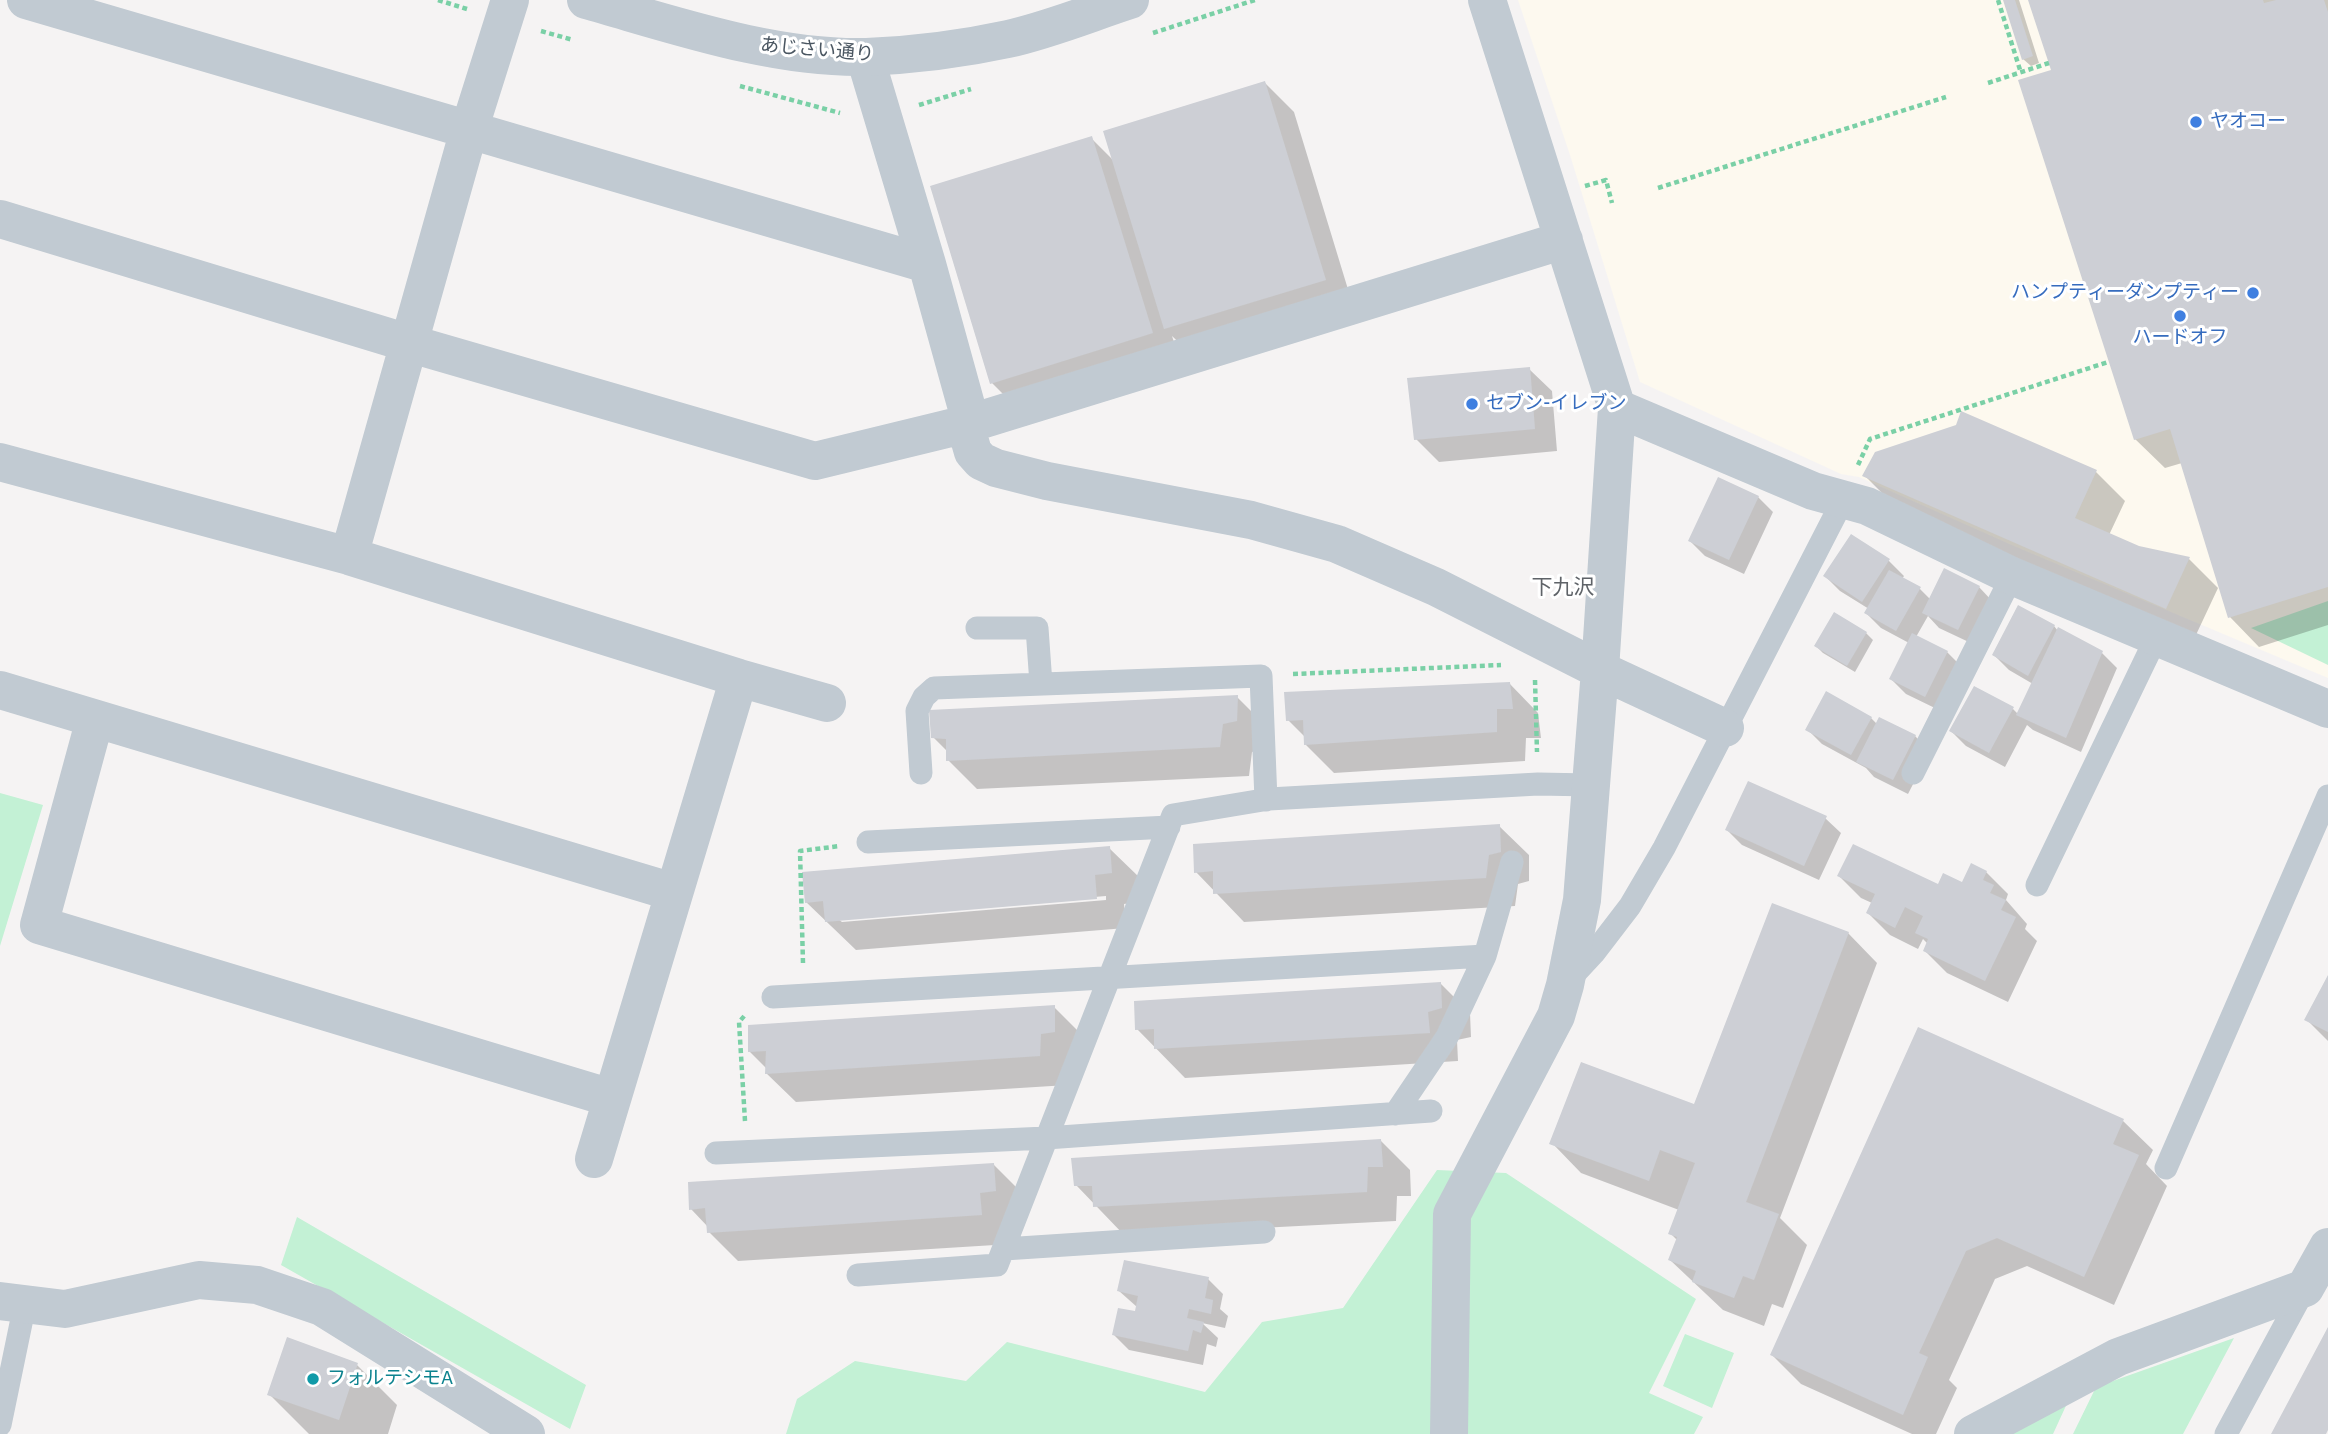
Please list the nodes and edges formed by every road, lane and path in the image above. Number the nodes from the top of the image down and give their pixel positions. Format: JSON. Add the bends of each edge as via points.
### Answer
{"nodes":[{"id":1,"x":26,"y":0,"type":"edge"},
{"id":2,"x":438,"y":0,"type":"edge"},
{"id":3,"x":510,"y":0,"type":"edge"},
{"id":4,"x":586,"y":0,"type":"edge"},
{"id":5,"x":1130,"y":0,"type":"edge"},
{"id":6,"x":1487,"y":0,"type":"edge"},
{"id":7,"x":1998,"y":0,"type":"edge"},
{"id":8,"x":472,"y":11,"type":"dead end"},
{"id":9,"x":864,"y":57,"type":"junction"},
{"id":10,"x":2049,"y":63,"type":"dead end"},
{"id":11,"x":2021,"y":73,"type":"junction"},
{"id":12,"x":1988,"y":83,"type":"dead end"},
{"id":13,"x":1946,"y":97,"type":"dead end"},
{"id":14,"x":469,"y":130,"type":"junction"},
{"id":15,"x":1583,"y":186,"type":"dead end"},
{"id":16,"x":1658,"y":188,"type":"dead end"},
{"id":17,"x":1612,"y":203,"type":"dead end"},
{"id":18,"x":0,"y":219,"type":"edge"},
{"id":19,"x":1564,"y":240,"type":"junction"},
{"id":20,"x":927,"y":264,"type":"junction"},
{"id":21,"x":408,"y":343,"type":"junction"},
{"id":22,"x":2108,"y":362,"type":"dead end"},
{"id":23,"x":1617,"y":408,"type":"junction"},
{"id":24,"x":971,"y":423,"type":"junction"},
{"id":25,"x":0,"y":462,"type":"edge"},
{"id":26,"x":1849,"y":485,"type":"junction"},
{"id":27,"x":349,"y":556,"type":"junction"},
{"id":28,"x":2012,"y":576,"type":"junction"},
{"id":29,"x":977,"y":628,"type":"dead end"},
{"id":30,"x":1533,"y":636,"type":"junction"},
{"id":31,"x":2156,"y":638,"type":"junction"},
{"id":32,"x":1507,"y":665,"type":"dead end"},
{"id":33,"x":1600,"y":670,"type":"junction"},
{"id":34,"x":1261,"y":676,"type":"junction"},
{"id":35,"x":1530,"y":677,"type":"dead end"},
{"id":36,"x":739,"y":678,"type":"junction"},
{"id":37,"x":1041,"y":684,"type":"junction"},
{"id":38,"x":1535,"y":684,"type":"junction"},
{"id":39,"x":0,"y":690,"type":"edge"},
{"id":40,"x":827,"y":702,"type":"dead end"},
{"id":41,"x":2328,"y":709,"type":"edge"},
{"id":42,"x":95,"y":719,"type":"junction"},
{"id":43,"x":1725,"y":728,"type":"junction"},
{"id":44,"x":921,"y":773,"type":"dead end"},
{"id":45,"x":1913,"y":774,"type":"dead end"},
{"id":46,"x":1538,"y":784,"type":"junction"},
{"id":47,"x":1591,"y":785,"type":"junction"},
{"id":48,"x":2328,"y":796,"type":"edge"},
{"id":49,"x":1266,"y":800,"type":"junction"},
{"id":50,"x":1169,"y":827,"type":"junction"},
{"id":51,"x":868,"y":842,"type":"joint"},
{"id":52,"x":1512,"y":862,"type":"dead end"},
{"id":53,"x":2037,"y":885,"type":"dead end"},
{"id":54,"x":673,"y":892,"type":"junction"},
{"id":55,"x":1485,"y":956,"type":"junction"},
{"id":56,"x":1109,"y":979,"type":"junction"},
{"id":57,"x":1565,"y":985,"type":"junction"},
{"id":58,"x":804,"y":996,"type":"junction"},
{"id":59,"x":773,"y":997,"type":"joint"},
{"id":60,"x":611,"y":1098,"type":"junction"},
{"id":61,"x":1431,"y":1111,"type":"dead end"},
{"id":62,"x":1395,"y":1114,"type":"junction"},
{"id":63,"x":1046,"y":1138,"type":"junction"},
{"id":64,"x":747,"y":1152,"type":"junction"},
{"id":65,"x":716,"y":1153,"type":"dead end"},
{"id":66,"x":594,"y":1158,"type":"dead end"},
{"id":67,"x":2166,"y":1168,"type":"dead end"},
{"id":68,"x":1264,"y":1232,"type":"dead end"},
{"id":69,"x":2328,"y":1247,"type":"edge"},
{"id":70,"x":1004,"y":1249,"type":"junction"},
{"id":71,"x":858,"y":1275,"type":"dead end"},
{"id":72,"x":2305,"y":1288,"type":"junction"},
{"id":73,"x":12,"y":1302,"type":"edge"},
{"id":74,"x":0,"y":1425,"type":"edge"},
{"id":75,"x":526,"y":1434,"type":"edge"},
{"id":76,"x":1449,"y":1434,"type":"edge"},
{"id":77,"x":1973,"y":1434,"type":"edge"},
{"id":78,"x":2225,"y":1434,"type":"edge"}],
"edges":[{"from":1,"to":14,"type":"street"},
{"from":2,"to":8,"type":"path"},
{"from":3,"to":14,"type":"street"},
{"from":4,"to":9,"type":"street","name":"あじさい通り","via":[[734,41]]},
{"from":5,"to":9,"type":"street","name":"あじさい通り","via":[[1010,38]]},
{"from":6,"to":19,"type":"street"},
{"from":7,"to":11,"type":"path"},
{"from":9,"to":20,"type":"street"},
{"from":10,"to":11,"type":"path"},
{"from":11,"to":12,"type":"path"},
{"from":13,"to":16,"type":"path"},
{"from":14,"to":20,"type":"street"},
{"from":14,"to":21,"type":"street"},
{"from":15,"to":17,"type":"path","via":[[1606,180]]},
{"from":18,"to":21,"type":"street"},
{"from":19,"to":23,"type":"street"},
{"from":19,"to":24,"type":"street"},
{"from":20,"to":24,"type":"street"},
{"from":21,"to":24,"type":"street","via":[[815,461]]},
{"from":21,"to":27,"type":"street"},
{"from":22,"to":26,"type":"path","via":[[1871,439]]},
{"from":23,"to":26,"type":"street","via":[[1814,491]]},
{"from":23,"to":33,"type":"street"},
{"from":24,"to":30,"type":"street","via":[[973,452],[996,468],[1251,520],[1337,544]]},
{"from":25,"to":27,"type":"street"},
{"from":26,"to":28,"type":"street","via":[[1867,506]]},
{"from":26,"to":43,"type":"lane"},
{"from":27,"to":36,"type":"street"},
{"from":28,"to":31,"type":"street"},
{"from":28,"to":45,"type":"lane"},
{"from":29,"to":37,"type":"lane","via":[[1037,628]]},
{"from":30,"to":33,"type":"street"},
{"from":30,"to":38,"type":"path"},
{"from":31,"to":41,"type":"street"},
{"from":31,"to":53,"type":"lane"},
{"from":32,"to":34,"type":"path"},
{"from":33,"to":43,"type":"street"},
{"from":33,"to":47,"type":"street"},
{"from":34,"to":37,"type":"lane"},
{"from":34,"to":49,"type":"lane"},
{"from":35,"to":38,"type":"path"},
{"from":36,"to":40,"type":"street"},
{"from":36,"to":54,"type":"street"},
{"from":37,"to":44,"type":"lane","via":[[934,688],[917,711]]},
{"from":38,"to":46,"type":"path"},
{"from":39,"to":42,"type":"street"},
{"from":42,"to":54,"type":"street"},
{"from":42,"to":60,"type":"street","via":[[38,925]]},
{"from":43,"to":57,"type":"lane","via":[[1630,906]]},
{"from":46,"to":47,"type":"lane"},
{"from":46,"to":49,"type":"lane"},
{"from":47,"to":57,"type":"street","via":[[1582,900]]},
{"from":48,"to":67,"type":"lane"},
{"from":49,"to":50,"type":"lane","via":[[1173,815]]},
{"from":50,"to":51,"type":"lane"},
{"from":50,"to":56,"type":"lane"},
{"from":51,"to":58,"type":"path","via":[[800,851]]},
{"from":52,"to":55,"type":"lane"},
{"from":54,"to":60,"type":"street"},
{"from":55,"to":56,"type":"lane"},
{"from":55,"to":62,"type":"lane","via":[[1447,1037]]},
{"from":56,"to":58,"type":"lane"},
{"from":56,"to":63,"type":"lane"},
{"from":57,"to":76,"type":"street","via":[[1550,1027],[1452,1214]]},
{"from":58,"to":59,"type":"lane"},
{"from":59,"to":64,"type":"path","via":[[754,1006],[739,1021]]},
{"from":60,"to":66,"type":"street"},
{"from":61,"to":62,"type":"lane"},
{"from":62,"to":63,"type":"lane"},
{"from":63,"to":64,"type":"lane"},
{"from":63,"to":70,"type":"lane"},
{"from":64,"to":65,"type":"lane"},
{"from":68,"to":70,"type":"lane"},
{"from":69,"to":72,"type":"street"},
{"from":70,"to":71,"type":"lane","via":[[997,1265]]},
{"from":72,"to":77,"type":"street","via":[[2118,1357]]},
{"from":72,"to":78,"type":"lane"},
{"from":73,"to":74,"type":"lane"},
{"from":73,"to":75,"type":"street","via":[[65,1309],[199,1280],[257,1285],[322,1307]]}]}
